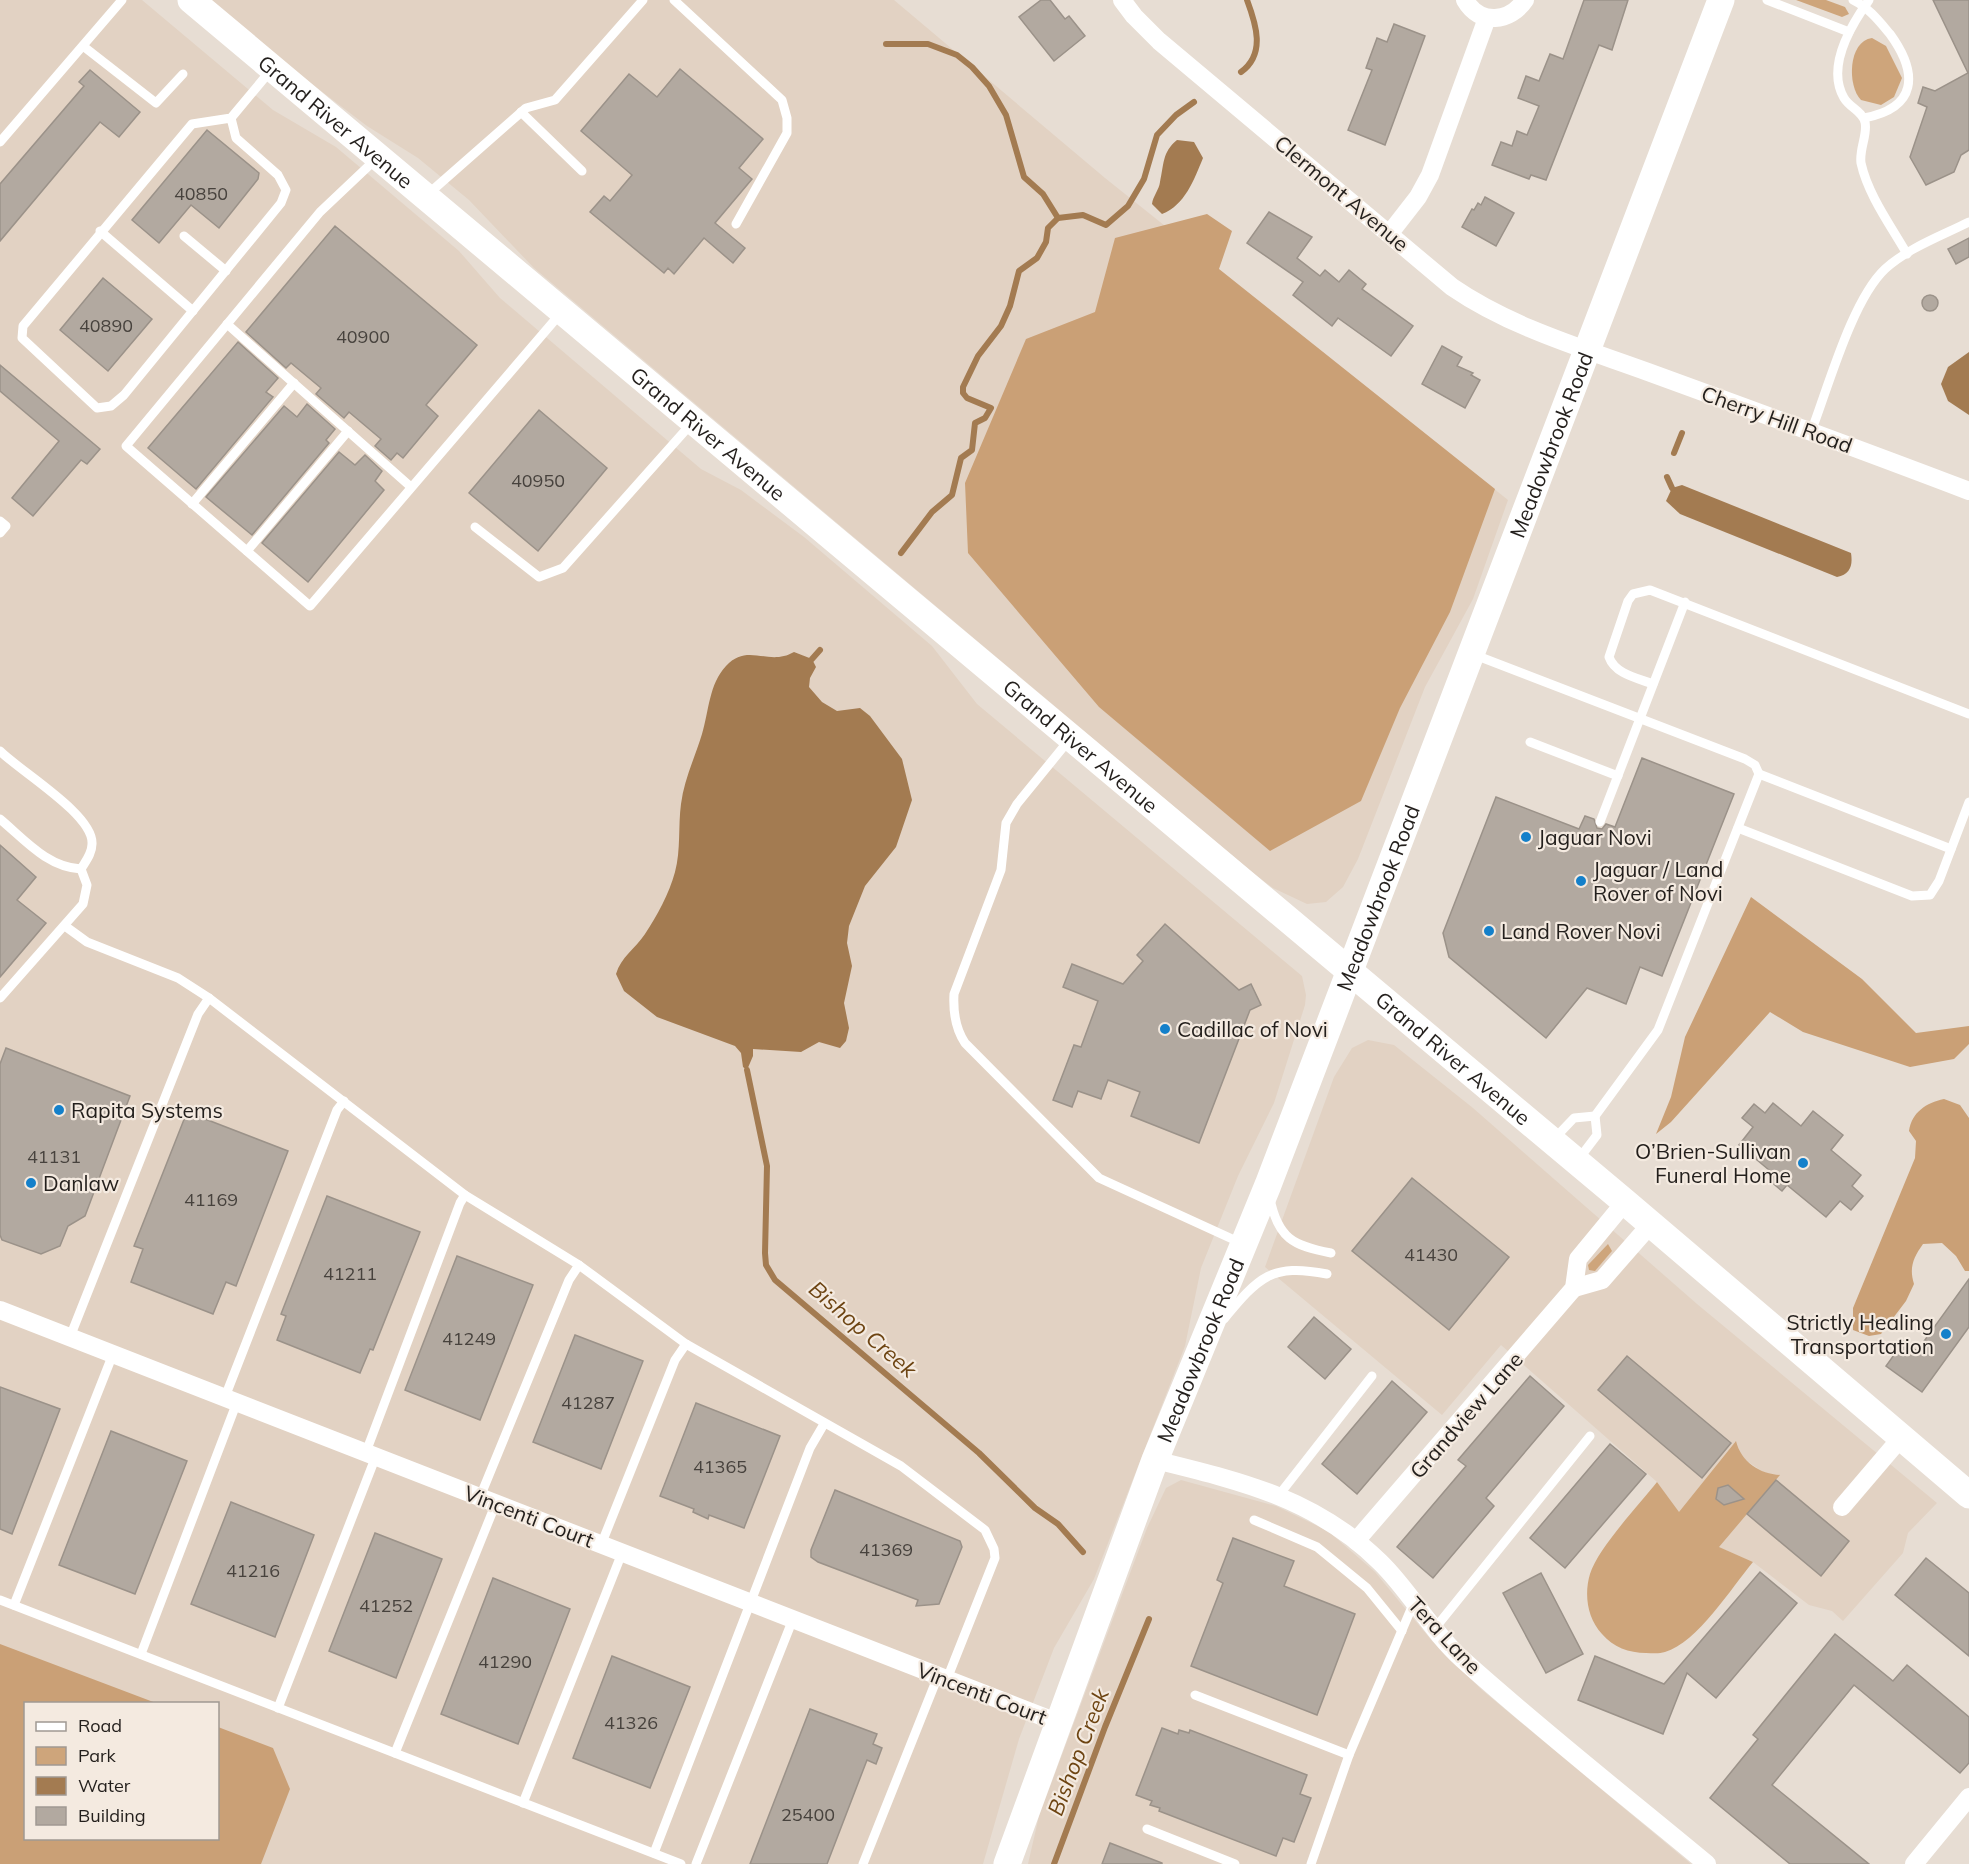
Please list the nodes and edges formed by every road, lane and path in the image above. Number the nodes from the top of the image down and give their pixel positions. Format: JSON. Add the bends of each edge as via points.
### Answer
{"nodes":[{"id":1,"x":122,"y":0,"type":"edge"},
{"id":2,"x":191,"y":0,"type":"edge"},
{"id":3,"x":643,"y":0,"type":"edge"},
{"id":4,"x":674,"y":0,"type":"edge"},
{"id":5,"x":1122,"y":0,"type":"edge"},
{"id":6,"x":1465,"y":0,"type":"edge"},
{"id":7,"x":1526,"y":0,"type":"edge"},
{"id":8,"x":1721,"y":0,"type":"edge"},
{"id":9,"x":1767,"y":0,"type":"edge"},
{"id":10,"x":1853,"y":0,"type":"edge"},
{"id":11,"x":1867,"y":3,"type":"edge"},
{"id":12,"x":1486,"y":18,"type":"junction"},
{"id":13,"x":1849,"y":32,"type":"junction"},
{"id":14,"x":83,"y":46,"type":"junction"},
{"id":15,"x":273,"y":69,"type":"junction"},
{"id":16,"x":183,"y":74,"type":"dead end"},
{"id":17,"x":521,"y":112,"type":"junction"},
{"id":18,"x":231,"y":118,"type":"junction"},
{"id":19,"x":1864,"y":118,"type":"junction"},
{"id":20,"x":0,"y":142,"type":"edge"},
{"id":21,"x":378,"y":157,"type":"junction"},
{"id":22,"x":582,"y":171,"type":"dead end"},
{"id":23,"x":425,"y":197,"type":"junction"},
{"id":24,"x":1969,"y":222,"type":"edge"},
{"id":25,"x":736,"y":224,"type":"dead end"},
{"id":26,"x":100,"y":231,"type":"junction"},
{"id":27,"x":1390,"y":232,"type":"junction"},
{"id":28,"x":184,"y":236,"type":"dead end"},
{"id":29,"x":1907,"y":254,"type":"junction"},
{"id":30,"x":226,"y":270,"type":"junction"},
{"id":31,"x":193,"y":311,"type":"junction"},
{"id":32,"x":562,"y":312,"type":"junction"},
{"id":33,"x":227,"y":324,"type":"junction"},
{"id":34,"x":1586,"y":349,"type":"junction"},
{"id":35,"x":294,"y":383,"type":"junction"},
{"id":36,"x":692,"y":422,"type":"junction"},
{"id":37,"x":348,"y":431,"type":"junction"},
{"id":38,"x":1812,"y":432,"type":"junction"},
{"id":39,"x":411,"y":487,"type":"junction"},
{"id":40,"x":1969,"y":491,"type":"edge"},
{"id":41,"x":192,"y":504,"type":"junction"},
{"id":42,"x":0,"y":521,"type":"edge"},
{"id":43,"x":475,"y":527,"type":"dead end"},
{"id":44,"x":0,"y":533,"type":"edge"},
{"id":45,"x":247,"y":551,"type":"junction"},
{"id":46,"x":1684,"y":602,"type":"junction"},
{"id":47,"x":1473,"y":654,"type":"junction"},
{"id":48,"x":1653,"y":684,"type":"junction"},
{"id":49,"x":1969,"y":714,"type":"edge"},
{"id":50,"x":1640,"y":718,"type":"junction"},
{"id":51,"x":1070,"y":739,"type":"junction"},
{"id":52,"x":1530,"y":742,"type":"dead end"},
{"id":53,"x":0,"y":752,"type":"edge"},
{"id":54,"x":1759,"y":774,"type":"junction"},
{"id":55,"x":1617,"y":776,"type":"junction"},
{"id":56,"x":1969,"y":802,"type":"edge"},
{"id":57,"x":0,"y":819,"type":"edge"},
{"id":58,"x":1600,"y":822,"type":"dead end"},
{"id":59,"x":1738,"y":828,"type":"junction"},
{"id":60,"x":1951,"y":849,"type":"junction"},
{"id":61,"x":81,"y":869,"type":"junction"},
{"id":62,"x":65,"y":926,"type":"junction"},
{"id":63,"x":1348,"y":971,"type":"junction"},
{"id":64,"x":0,"y":998,"type":"edge"},
{"id":65,"x":209,"y":998,"type":"junction"},
{"id":66,"x":344,"y":1101,"type":"junction"},
{"id":67,"x":1595,"y":1116,"type":"junction"},
{"id":68,"x":1552,"y":1142,"type":"junction"},
{"id":69,"x":1576,"y":1162,"type":"junction"},
{"id":70,"x":1268,"y":1185,"type":"junction"},
{"id":71,"x":465,"y":1195,"type":"junction"},
{"id":72,"x":1624,"y":1202,"type":"junction"},
{"id":73,"x":1650,"y":1224,"type":"junction"},
{"id":74,"x":1244,"y":1244,"type":"junction"},
{"id":75,"x":1331,"y":1253,"type":"dead end"},
{"id":76,"x":579,"y":1265,"type":"junction"},
{"id":77,"x":1327,"y":1274,"type":"dead end"},
{"id":78,"x":1574,"y":1288,"type":"junction"},
{"id":79,"x":0,"y":1310,"type":"edge"},
{"id":80,"x":70,"y":1337,"type":"junction"},
{"id":81,"x":686,"y":1344,"type":"junction"},
{"id":82,"x":1202,"y":1346,"type":"junction"},
{"id":83,"x":113,"y":1354,"type":"junction"},
{"id":84,"x":1372,"y":1376,"type":"dead end"},
{"id":85,"x":231,"y":1400,"type":"junction"},
{"id":86,"x":824,"y":1424,"type":"junction"},
{"id":87,"x":1590,"y":1436,"type":"dead end"},
{"id":88,"x":1900,"y":1438,"type":"junction"},
{"id":89,"x":371,"y":1454,"type":"junction"},
{"id":90,"x":1155,"y":1460,"type":"junction"},
{"id":91,"x":1279,"y":1495,"type":"junction"},
{"id":92,"x":1969,"y":1495,"type":"edge"},
{"id":93,"x":488,"y":1500,"type":"junction"},
{"id":94,"x":1842,"y":1507,"type":"dead end"},
{"id":95,"x":1254,"y":1520,"type":"dead end"},
{"id":96,"x":1356,"y":1541,"type":"junction"},
{"id":97,"x":602,"y":1545,"type":"junction"},
{"id":98,"x":622,"y":1552,"type":"junction"},
{"id":99,"x":0,"y":1600,"type":"edge"},
{"id":100,"x":1414,"y":1602,"type":"junction"},
{"id":101,"x":751,"y":1603,"type":"junction"},
{"id":102,"x":14,"y":1605,"type":"junction"},
{"id":103,"x":793,"y":1619,"type":"junction"},
{"id":104,"x":1436,"y":1627,"type":"junction"},
{"id":105,"x":1402,"y":1631,"type":"junction"},
{"id":106,"x":141,"y":1654,"type":"junction"},
{"id":107,"x":942,"y":1677,"type":"junction"},
{"id":108,"x":1195,"y":1695,"type":"dead end"},
{"id":109,"x":278,"y":1707,"type":"junction"},
{"id":110,"x":1059,"y":1723,"type":"junction"},
{"id":111,"x":395,"y":1753,"type":"junction"},
{"id":112,"x":1349,"y":1755,"type":"junction"},
{"id":113,"x":1969,"y":1797,"type":"edge"},
{"id":114,"x":523,"y":1803,"type":"junction"},
{"id":115,"x":1147,"y":1829,"type":"dead end"},
{"id":116,"x":654,"y":1853,"type":"junction"},
{"id":117,"x":681,"y":1864,"type":"edge"},
{"id":118,"x":696,"y":1864,"type":"edge"},
{"id":119,"x":863,"y":1864,"type":"edge"},
{"id":120,"x":1007,"y":1864,"type":"edge"},
{"id":121,"x":1235,"y":1864,"type":"edge"},
{"id":122,"x":1311,"y":1864,"type":"edge"},
{"id":123,"x":1707,"y":1864,"type":"edge"},
{"id":124,"x":1914,"y":1864,"type":"edge"}],
"edges":[{"from":1,"to":14,"type":"lane"},
{"from":2,"to":15,"type":"main road","name":"Grand River Avenue"},
{"from":3,"to":17,"type":"lane","via":[[555,100]]},
{"from":4,"to":25,"type":"lane","via":[[782,100],[787,134]]},
{"from":5,"to":27,"type":"street","name":"Clermont Avenue","via":[[1159,41]]},
{"from":6,"to":12,"type":"street"},
{"from":7,"to":12,"type":"street","via":[[1510,14]]},
{"from":8,"to":34,"type":"main road","name":"Meadowbrook Road"},
{"from":9,"to":13,"type":"lane"},
{"from":10,"to":11,"type":"lane"},
{"from":11,"to":13,"type":"lane"},
{"from":11,"to":19,"type":"lane","via":[[1906,61],[1910,79],[1908,91],[1895,108]]},
{"from":12,"to":27,"type":"street","via":[[1430,175]]},
{"from":13,"to":19,"type":"lane","via":[[1839,63],[1839,79],[1845,100]]},
{"from":14,"to":16,"type":"lane","via":[[156,103]]},
{"from":14,"to":20,"type":"lane"},
{"from":15,"to":18,"type":"lane"},
{"from":15,"to":21,"type":"main road","name":"Grand River Avenue"},
{"from":17,"to":22,"type":"lane"},
{"from":17,"to":23,"type":"lane"},
{"from":18,"to":26,"type":"lane","via":[[192,124]]},
{"from":18,"to":30,"type":"lane","via":[[236,138],[278,175],[286,190],[281,203]]},
{"from":19,"to":29,"type":"lane","via":[[1866,127],[1860,150],[1864,172]]},
{"from":21,"to":23,"type":"main road","name":"Grand River Avenue"},
{"from":21,"to":33,"type":"lane","via":[[320,212]]},
{"from":23,"to":32,"type":"main road","name":"Grand River Avenue"},
{"from":24,"to":29,"type":"lane"},
{"from":26,"to":31,"type":"lane"},
{"from":26,"to":31,"type":"lane","via":[[30,314],[22,338],[97,408],[111,406],[124,395]]},
{"from":27,"to":34,"type":"street","name":"Clermont Avenue","via":[[1472,301],[1494,314]]},
{"from":28,"to":30,"type":"lane"},
{"from":29,"to":38,"type":"lane","via":[[1883,271],[1866,295]]},
{"from":30,"to":31,"type":"lane"},
{"from":32,"to":36,"type":"main road","name":"Grand River Avenue"},
{"from":32,"to":39,"type":"lane"},
{"from":33,"to":35,"type":"lane"},
{"from":33,"to":41,"type":"lane","via":[[126,446]]},
{"from":34,"to":38,"type":"street","name":"Cherry Hill Road"},
{"from":34,"to":47,"type":"main road","name":"Meadowbrook Road"},
{"from":35,"to":37,"type":"lane"},
{"from":35,"to":41,"type":"lane"},
{"from":36,"to":43,"type":"lane","via":[[562,568],[539,577]]},
{"from":36,"to":51,"type":"main road","name":"Grand River Avenue"},
{"from":37,"to":39,"type":"lane"},
{"from":37,"to":45,"type":"lane"},
{"from":38,"to":40,"type":"street","name":"Cherry Hill Road"},
{"from":39,"to":45,"type":"lane","via":[[310,606]]},
{"from":41,"to":45,"type":"lane"},
{"from":42,"to":44,"type":"lane","via":[[6,526]]},
{"from":46,"to":48,"type":"lane"},
{"from":46,"to":48,"type":"lane","via":[[1650,590],[1634,594],[1628,601],[1609,657],[1619,670]]},
{"from":46,"to":49,"type":"lane"},
{"from":47,"to":50,"type":"lane"},
{"from":47,"to":63,"type":"main road","name":"Meadowbrook Road"},
{"from":48,"to":50,"type":"lane"},
{"from":50,"to":54,"type":"lane","via":[[1745,759],[1755,765]]},
{"from":50,"to":55,"type":"lane"},
{"from":51,"to":63,"type":"main road","name":"Grand River Avenue"},
{"from":51,"to":74,"type":"lane","via":[[1006,823],[1001,870],[954,994],[958,1032],[1099,1178]]},
{"from":52,"to":55,"type":"lane"},
{"from":53,"to":61,"type":"lane","via":[[82,819],[92,846]]},
{"from":54,"to":59,"type":"lane"},
{"from":54,"to":60,"type":"lane"},
{"from":55,"to":58,"type":"lane"},
{"from":56,"to":60,"type":"lane"},
{"from":57,"to":61,"type":"lane","via":[[51,862],[63,868]]},
{"from":59,"to":60,"type":"lane","via":[[1912,896],[1930,895],[1935,889]]},
{"from":59,"to":67,"type":"lane","via":[[1658,1030]]},
{"from":61,"to":62,"type":"lane","via":[[86,894]]},
{"from":62,"to":64,"type":"lane"},
{"from":62,"to":65,"type":"lane","via":[[87,942],[178,978]]},
{"from":63,"to":68,"type":"main road","name":"Grand River Avenue"},
{"from":63,"to":70,"type":"main road","name":"Meadowbrook Road"},
{"from":65,"to":66,"type":"lane"},
{"from":65,"to":80,"type":"lane","via":[[198,1014]]},
{"from":66,"to":71,"type":"lane"},
{"from":66,"to":85,"type":"lane","via":[[337,1110]]},
{"from":67,"to":68,"type":"lane","via":[[1574,1118]]},
{"from":67,"to":69,"type":"lane","via":[[1597,1135]]},
{"from":68,"to":69,"type":"main road","name":"Grand River Avenue"},
{"from":69,"to":72,"type":"main road","name":"Grand River Avenue"},
{"from":70,"to":74,"type":"main road","name":"Meadowbrook Road"},
{"from":70,"to":75,"type":"lane","via":[[1272,1211],[1282,1233],[1306,1248]]},
{"from":71,"to":76,"type":"lane"},
{"from":71,"to":89,"type":"lane"},
{"from":72,"to":73,"type":"main road","name":"Grand River Avenue"},
{"from":72,"to":78,"type":"street","via":[[1578,1259]]},
{"from":73,"to":78,"type":"street","via":[[1602,1280]]},
{"from":73,"to":88,"type":"main road","name":"Grand River Avenue"},
{"from":74,"to":82,"type":"main road","name":"Meadowbrook Road"},
{"from":76,"to":81,"type":"lane"},
{"from":76,"to":93,"type":"lane","via":[[569,1280]]},
{"from":77,"to":82,"type":"lane","via":[[1292,1268],[1263,1279],[1245,1293]]},
{"from":78,"to":96,"type":"street","name":"Grandview Lane"},
{"from":79,"to":80,"type":"street","name":"Vincenti Court"},
{"from":80,"to":83,"type":"street","name":"Vincenti Court"},
{"from":81,"to":86,"type":"lane"},
{"from":81,"to":97,"type":"lane","via":[[675,1360]]},
{"from":82,"to":90,"type":"main road","name":"Meadowbrook Road"},
{"from":83,"to":85,"type":"street","name":"Vincenti Court"},
{"from":83,"to":102,"type":"lane"},
{"from":84,"to":91,"type":"lane"},
{"from":85,"to":89,"type":"street","name":"Vincenti Court"},
{"from":85,"to":106,"type":"lane"},
{"from":86,"to":101,"type":"lane","via":[[810,1449]]},
{"from":86,"to":107,"type":"lane","via":[[901,1466],[976,1522],[991,1540],[995,1558]]},
{"from":87,"to":104,"type":"lane"},
{"from":88,"to":92,"type":"main road","name":"Grand River Avenue"},
{"from":88,"to":94,"type":"street"},
{"from":89,"to":93,"type":"street","name":"Vincenti Court"},
{"from":89,"to":109,"type":"lane"},
{"from":90,"to":91,"type":"street","name":"Tera Lane"},
{"from":90,"to":110,"type":"main road","name":"Meadowbrook Road"},
{"from":91,"to":96,"type":"street","name":"Tera Lane","via":[[1318,1513]]},
{"from":93,"to":97,"type":"street","name":"Vincenti Court"},
{"from":93,"to":111,"type":"lane"},
{"from":95,"to":105,"type":"lane","via":[[1317,1547],[1367,1588]]},
{"from":96,"to":100,"type":"street","name":"Tera Lane"},
{"from":97,"to":98,"type":"street","name":"Vincenti Court"},
{"from":98,"to":101,"type":"street","name":"Vincenti Court"},
{"from":98,"to":114,"type":"lane"},
{"from":99,"to":102,"type":"lane"},
{"from":100,"to":104,"type":"street","name":"Tera Lane"},
{"from":100,"to":105,"type":"lane"},
{"from":101,"to":103,"type":"street","name":"Vincenti Court"},
{"from":101,"to":116,"type":"lane"},
{"from":102,"to":106,"type":"lane"},
{"from":103,"to":107,"type":"street","name":"Vincenti Court"},
{"from":103,"to":118,"type":"lane"},
{"from":104,"to":123,"type":"street","name":"Tera Lane","via":[[1460,1657]]},
{"from":105,"to":112,"type":"lane"},
{"from":106,"to":109,"type":"lane"},
{"from":107,"to":110,"type":"street","name":"Vincenti Court"},
{"from":107,"to":119,"type":"lane"},
{"from":108,"to":112,"type":"lane"},
{"from":109,"to":111,"type":"lane"},
{"from":110,"to":120,"type":"main road","name":"Meadowbrook Road"},
{"from":111,"to":114,"type":"lane"},
{"from":112,"to":122,"type":"lane"},
{"from":113,"to":124,"type":"street"},
{"from":114,"to":116,"type":"lane"},
{"from":115,"to":121,"type":"lane"},
{"from":116,"to":117,"type":"lane"}]}
